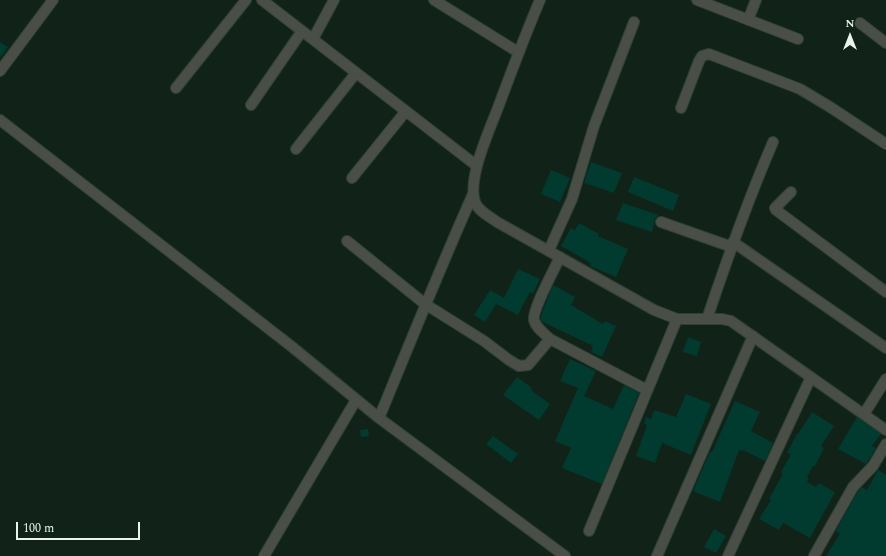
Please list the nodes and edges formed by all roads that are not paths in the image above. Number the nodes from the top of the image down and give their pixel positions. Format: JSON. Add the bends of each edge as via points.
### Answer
{"nodes":[{"id":1,"x":53,"y":0,"type":"edge"},
{"id":2,"x":246,"y":0,"type":"edge"},
{"id":3,"x":262,"y":0,"type":"edge"},
{"id":4,"x":334,"y":0,"type":"edge"},
{"id":5,"x":434,"y":0,"type":"edge"},
{"id":6,"x":540,"y":0,"type":"edge"},
{"id":7,"x":697,"y":0,"type":"edge"},
{"id":8,"x":756,"y":0,"type":"edge"},
{"id":9,"x":748,"y":20,"type":"junction"},
{"id":10,"x":634,"y":22,"type":"dead end"},
{"id":11,"x":860,"y":23,"type":"dead end"},
{"id":12,"x":302,"y":31,"type":"junction"},
{"id":13,"x":313,"y":39,"type":"junction"},
{"id":14,"x":798,"y":39,"type":"dead end"},
{"id":15,"x":886,"y":43,"type":"edge"},
{"id":16,"x":518,"y":52,"type":"junction"},
{"id":17,"x":0,"y":71,"type":"edge"},
{"id":18,"x":356,"y":73,"type":"junction"},
{"id":19,"x":176,"y":88,"type":"dead end"},
{"id":20,"x":251,"y":105,"type":"dead end"},
{"id":21,"x":681,"y":108,"type":"dead end"},
{"id":22,"x":406,"y":111,"type":"junction"},
{"id":23,"x":0,"y":120,"type":"edge"},
{"id":24,"x":773,"y":142,"type":"dead end"},
{"id":25,"x":886,"y":144,"type":"edge"},
{"id":26,"x":296,"y":149,"type":"dead end"},
{"id":27,"x":477,"y":166,"type":"junction"},
{"id":28,"x":352,"y":178,"type":"dead end"},
{"id":29,"x":791,"y":192,"type":"dead end"},
{"id":30,"x":473,"y":194,"type":"junction"},
{"id":31,"x":661,"y":222,"type":"dead end"},
{"id":32,"x":347,"y":241,"type":"dead end"},
{"id":33,"x":733,"y":244,"type":"junction"},
{"id":34,"x":549,"y":250,"type":"junction"},
{"id":35,"x":560,"y":257,"type":"junction"},
{"id":36,"x":886,"y":292,"type":"edge"},
{"id":37,"x":425,"y":304,"type":"junction"},
{"id":38,"x":676,"y":319,"type":"junction"},
{"id":39,"x":707,"y":319,"type":"junction"},
{"id":40,"x":753,"y":336,"type":"junction"},
{"id":41,"x":550,"y":339,"type":"junction"},
{"id":42,"x":886,"y":348,"type":"edge"},
{"id":43,"x":812,"y":377,"type":"junction"},
{"id":44,"x":886,"y":379,"type":"edge"},
{"id":45,"x":647,"y":390,"type":"junction"},
{"id":46,"x":356,"y":400,"type":"junction"},
{"id":47,"x":864,"y":414,"type":"junction"},
{"id":48,"x":379,"y":418,"type":"junction"},
{"id":49,"x":886,"y":430,"type":"edge"},
{"id":50,"x":886,"y":444,"type":"edge"},
{"id":51,"x":589,"y":531,"type":"dead end"},
{"id":52,"x":264,"y":556,"type":"edge"},
{"id":53,"x":565,"y":556,"type":"edge"},
{"id":54,"x":657,"y":556,"type":"edge"},
{"id":55,"x":728,"y":556,"type":"edge"},
{"id":56,"x":814,"y":556,"type":"edge"}],
"edges":[{"from":1,"to":17,"type":"street"},
{"from":2,"to":19,"type":"street"},
{"from":3,"to":12,"type":"street"},
{"from":4,"to":13,"type":"street"},
{"from":5,"to":16,"type":"street"},
{"from":6,"to":16,"type":"street"},
{"from":7,"to":9,"type":"street"},
{"from":8,"to":9,"type":"street"},
{"from":9,"to":14,"type":"street"},
{"from":10,"to":34,"type":"street","via":[[594,126],[572,199]]},
{"from":11,"to":15,"type":"street"},
{"from":12,"to":13,"type":"street"},
{"from":12,"to":20,"type":"street"},
{"from":13,"to":18,"type":"street"},
{"from":16,"to":27,"type":"street"},
{"from":18,"to":22,"type":"street"},
{"from":18,"to":26,"type":"street"},
{"from":21,"to":25,"type":"street","via":[[699,60],[709,54],[800,89]]},
{"from":22,"to":27,"type":"street"},
{"from":22,"to":28,"type":"street"},
{"from":23,"to":46,"type":"street","via":[[291,346]]},
{"from":24,"to":33,"type":"street"},
{"from":27,"to":30,"type":"street"},
{"from":29,"to":36,"type":"street","via":[[775,208],[776,210]]},
{"from":30,"to":34,"type":"street","via":[[479,209],[497,222]]},
{"from":30,"to":37,"type":"street"},
{"from":31,"to":33,"type":"street"},
{"from":32,"to":37,"type":"street"},
{"from":33,"to":39,"type":"street"},
{"from":33,"to":42,"type":"street"},
{"from":34,"to":35,"type":"street"},
{"from":35,"to":38,"type":"street","via":[[654,310]]},
{"from":35,"to":41,"type":"street","via":[[536,307],[534,318],[537,326]]},
{"from":37,"to":41,"type":"street","via":[[519,366],[528,364]]},
{"from":37,"to":48,"type":"street"},
{"from":38,"to":39,"type":"street"},
{"from":38,"to":45,"type":"street"},
{"from":39,"to":40,"type":"street","via":[[731,321]]},
{"from":40,"to":43,"type":"street"},
{"from":40,"to":54,"type":"street"},
{"from":41,"to":45,"type":"street"},
{"from":43,"to":47,"type":"street"},
{"from":43,"to":55,"type":"street"},
{"from":44,"to":47,"type":"street"},
{"from":45,"to":51,"type":"street"},
{"from":46,"to":48,"type":"street"},
{"from":46,"to":52,"type":"street"},
{"from":47,"to":49,"type":"street"},
{"from":48,"to":53,"type":"street"},
{"from":50,"to":56,"type":"street","via":[[872,466],[853,487]]}]}
